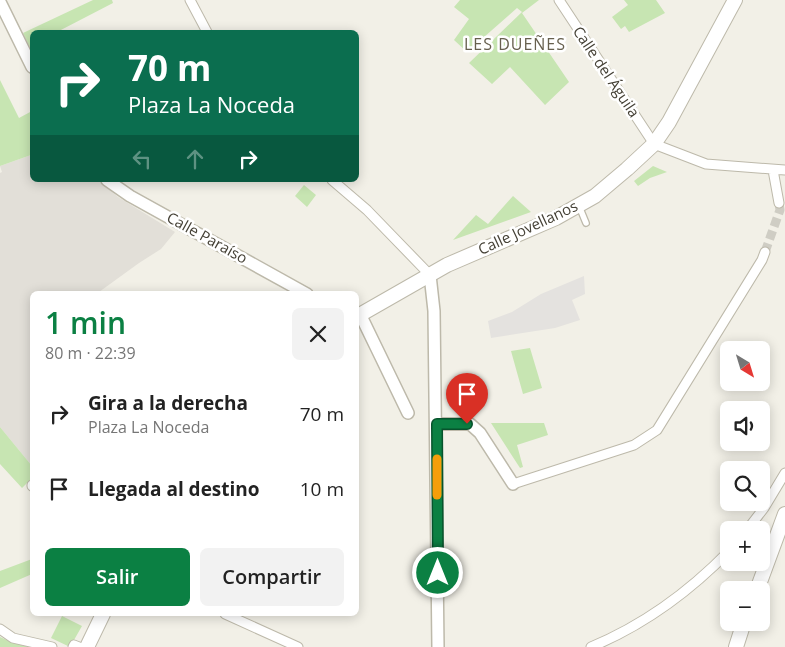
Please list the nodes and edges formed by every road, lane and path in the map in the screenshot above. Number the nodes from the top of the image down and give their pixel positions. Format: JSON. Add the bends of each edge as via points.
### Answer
{"nodes":[{"id":1,"x":190,"y":0,"type":"edge"},
{"id":2,"x":559,"y":0,"type":"edge"},
{"id":3,"x":735,"y":0,"type":"edge"},
{"id":4,"x":0,"y":2,"type":"edge"},
{"id":5,"x":206,"y":30,"type":"edge"},
{"id":6,"x":30,"y":63,"type":"edge"},
{"id":7,"x":654,"y":144,"type":"junction"},
{"id":8,"x":773,"y":170,"type":"junction"},
{"id":9,"x":785,"y":170,"type":"edge"},
{"id":10,"x":110,"y":182,"type":"edge"},
{"id":11,"x":334,"y":182,"type":"edge"},
{"id":12,"x":779,"y":203,"type":"tunnel mouth"},
{"id":13,"x":579,"y":206,"type":"junction"},
{"id":14,"x":586,"y":224,"type":"dead end"},
{"id":15,"x":765,"y":252,"type":"tunnel mouth"},
{"id":16,"x":430,"y":275,"type":"junction"},
{"id":17,"x":303,"y":291,"type":"edge"},
{"id":18,"x":359,"y":315,"type":"edge"},
{"id":19,"x":359,"y":318,"type":"edge"},
{"id":20,"x":408,"y":414,"type":"dead end"},
{"id":21,"x":437,"y":424,"type":"junction"},
{"id":22,"x":785,"y":473,"type":"edge"},
{"id":23,"x":513,"y":484,"type":"joint"},
{"id":24,"x":785,"y":514,"type":"edge"},
{"id":25,"x":754,"y":521,"type":"edge"},
{"id":26,"x":720,"y":560,"type":"edge"},
{"id":27,"x":760,"y":581,"type":"edge"},
{"id":28,"x":102,"y":616,"type":"edge"},
{"id":29,"x":229,"y":616,"type":"edge"},
{"id":30,"x":0,"y":629,"type":"edge"},
{"id":31,"x":741,"y":631,"type":"edge"},
{"id":32,"x":79,"y":646,"type":"edge"},
{"id":33,"x":52,"y":647,"type":"edge"},
{"id":34,"x":73,"y":647,"type":"edge"},
{"id":35,"x":87,"y":647,"type":"edge"},
{"id":36,"x":298,"y":647,"type":"edge"},
{"id":37,"x":438,"y":647,"type":"edge"},
{"id":38,"x":591,"y":647,"type":"edge"},
{"id":39,"x":736,"y":647,"type":"edge"}],
"edges":[{"from":1,"to":5,"type":"street"},
{"from":2,"to":7,"type":"street","name":"Calle del Águila"},
{"from":3,"to":7,"type":"street","name":"Calle Jovellanos","via":[[673,116]]},
{"from":4,"to":6,"type":"street"},
{"from":7,"to":8,"type":"street","via":[[706,164]]},
{"from":7,"to":13,"type":"street","name":"Calle Jovellanos"},
{"from":8,"to":9,"type":"street"},
{"from":8,"to":12,"type":"street"},
{"from":10,"to":17,"type":"street","name":"Calle Paraíso"},
{"from":11,"to":16,"type":"street"},
{"from":13,"to":14,"type":"lane"},
{"from":13,"to":16,"type":"street","name":"Calle Jovellanos"},
{"from":15,"to":23,"type":"street","via":[[657,430],[634,445]]},
{"from":16,"to":18,"type":"street","name":"Calle Jovellanos"},
{"from":16,"to":21,"type":"street"},
{"from":19,"to":20,"type":"street"},
{"from":21,"to":23,"type":"street","via":[[470,424],[480,433]]},
{"from":21,"to":37,"type":"street"},
{"from":22,"to":25,"type":"street"},
{"from":24,"to":27,"type":"street"},
{"from":26,"to":38,"type":"street","via":[[646,620]]},
{"from":28,"to":35,"type":"street"},
{"from":29,"to":36,"type":"street"},
{"from":30,"to":33,"type":"street","via":[[13,638]]},
{"from":31,"to":39,"type":"street"},
{"from":32,"to":34,"type":"street"}]}
